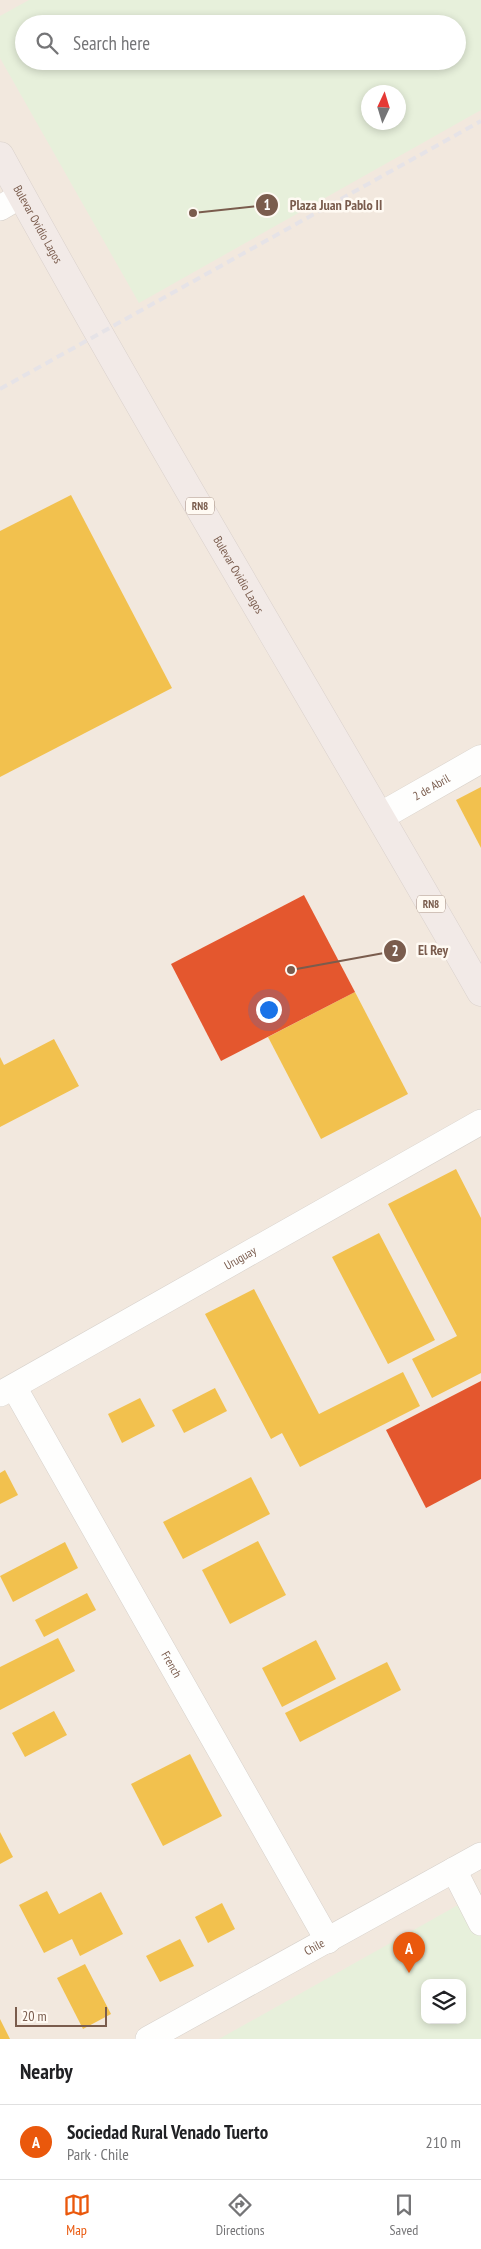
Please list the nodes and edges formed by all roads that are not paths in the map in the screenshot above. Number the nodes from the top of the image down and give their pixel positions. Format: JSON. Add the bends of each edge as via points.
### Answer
{"nodes":[{"id":1,"x":0,"y":156,"type":"edge"},
{"id":2,"x":11,"y":202,"type":"edge"},
{"id":3,"x":481,"y":759,"type":"edge"},
{"id":4,"x":381,"y":816,"type":"junction"},
{"id":5,"x":481,"y":992,"type":"edge"},
{"id":6,"x":481,"y":1122,"type":"edge"},
{"id":7,"x":7,"y":1391,"type":"edge"},
{"id":8,"x":481,"y":1855,"type":"edge"},
{"id":9,"x":454,"y":1870,"type":"junction"},
{"id":10,"x":481,"y":1923,"type":"edge"},
{"id":11,"x":328,"y":1941,"type":"junction"},
{"id":12,"x":148,"y":2039,"type":"edge"}],
"edges":[{"from":1,"to":2,"type":"highway","name":"Bulevar Ovidio Lagos","number":"RN8"},
{"from":2,"to":4,"type":"highway","name":"Bulevar Ovidio Lagos","number":"RN8","via":[[99,334]]},
{"from":3,"to":4,"type":"main road","name":"2 de Abril"},
{"from":4,"to":5,"type":"highway","name":"Bulevar Ovidio Lagos","number":"RN8"},
{"from":6,"to":7,"type":"street","name":"Uruguay"},
{"from":7,"to":11,"type":"street","name":"French"},
{"from":8,"to":9,"type":"street","name":"Chile"},
{"from":9,"to":10,"type":"street"},
{"from":9,"to":11,"type":"street","name":"Chile"},
{"from":11,"to":12,"type":"street","name":"Chile"}]}
